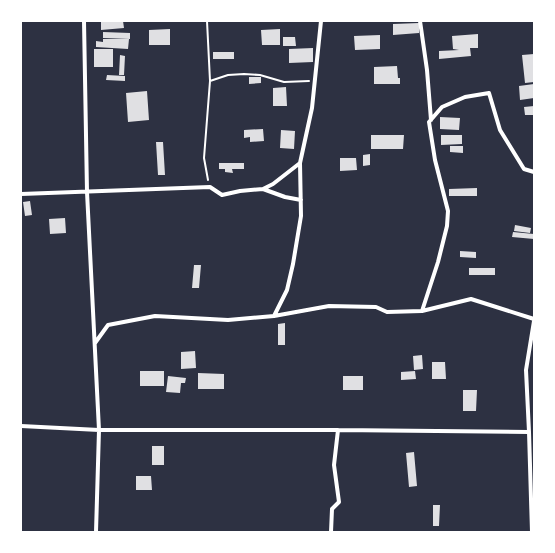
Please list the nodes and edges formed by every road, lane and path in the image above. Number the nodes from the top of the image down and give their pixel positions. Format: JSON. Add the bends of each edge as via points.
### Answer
{"nodes":[{"id":1,"x":84,"y":21,"type":"edge"},
{"id":2,"x":207,"y":21,"type":"edge"},
{"id":3,"x":321,"y":21,"type":"edge"},
{"id":4,"x":420,"y":21,"type":"edge"},
{"id":5,"x":210,"y":81,"type":"junction"},
{"id":6,"x":315,"y":81,"type":"junction"},
{"id":7,"x":431,"y":120,"type":"junction"},
{"id":8,"x":300,"y":163,"type":"junction"},
{"id":9,"x":534,"y":172,"type":"edge"},
{"id":10,"x":210,"y":187,"type":"junction"},
{"id":11,"x":263,"y":189,"type":"junction"},
{"id":12,"x":87,"y":192,"type":"junction"},
{"id":13,"x":21,"y":194,"type":"edge"},
{"id":14,"x":301,"y":200,"type":"junction"},
{"id":15,"x":422,"y":311,"type":"junction"},
{"id":16,"x":274,"y":316,"type":"junction"},
{"id":17,"x":534,"y":320,"type":"edge"},
{"id":18,"x":95,"y":344,"type":"junction"},
{"id":19,"x":21,"y":426,"type":"edge"},
{"id":20,"x":99,"y":430,"type":"junction"},
{"id":21,"x":338,"y":430,"type":"junction"},
{"id":22,"x":529,"y":432,"type":"junction"},
{"id":23,"x":532,"y":496,"type":"edge"},
{"id":24,"x":96,"y":532,"type":"edge"},
{"id":25,"x":331,"y":532,"type":"edge"},
{"id":26,"x":532,"y":532,"type":"edge"}],
"edges":[{"from":1,"to":12,"type":"street"},
{"from":2,"to":5,"type":"path"},
{"from":3,"to":6,"type":"street"},
{"from":4,"to":7,"type":"street"},
{"from":5,"to":6,"type":"path","via":[[228,75],[244,74],[260,75],[284,82]]},
{"from":5,"to":10,"type":"path","via":[[204,158]]},
{"from":6,"to":8,"type":"street"},
{"from":7,"to":9,"type":"street","via":[[442,107],[465,97],[489,93],[500,130],[524,169]]},
{"from":7,"to":15,"type":"street","via":[[429,122],[434,160],[448,211],[438,262]]},
{"from":8,"to":11,"type":"street","via":[[274,184]]},
{"from":8,"to":14,"type":"street"},
{"from":10,"to":11,"type":"street","via":[[222,195]]},
{"from":10,"to":12,"type":"street"},
{"from":11,"to":14,"type":"street"},
{"from":12,"to":13,"type":"street"},
{"from":12,"to":18,"type":"street"},
{"from":14,"to":16,"type":"street","via":[[301,216],[287,290]]},
{"from":15,"to":16,"type":"street","via":[[387,312],[376,307],[329,306]]},
{"from":15,"to":17,"type":"street","via":[[471,300]]},
{"from":16,"to":18,"type":"street","via":[[228,320],[155,316],[108,325]]},
{"from":17,"to":22,"type":"street","via":[[526,370]]},
{"from":18,"to":20,"type":"street"},
{"from":19,"to":20,"type":"street"},
{"from":20,"to":21,"type":"street"},
{"from":20,"to":24,"type":"street"},
{"from":21,"to":22,"type":"street"},
{"from":21,"to":25,"type":"street","via":[[334,459],[338,502],[332,509]]},
{"from":22,"to":23,"type":"street"},
{"from":23,"to":26,"type":"street"}]}
